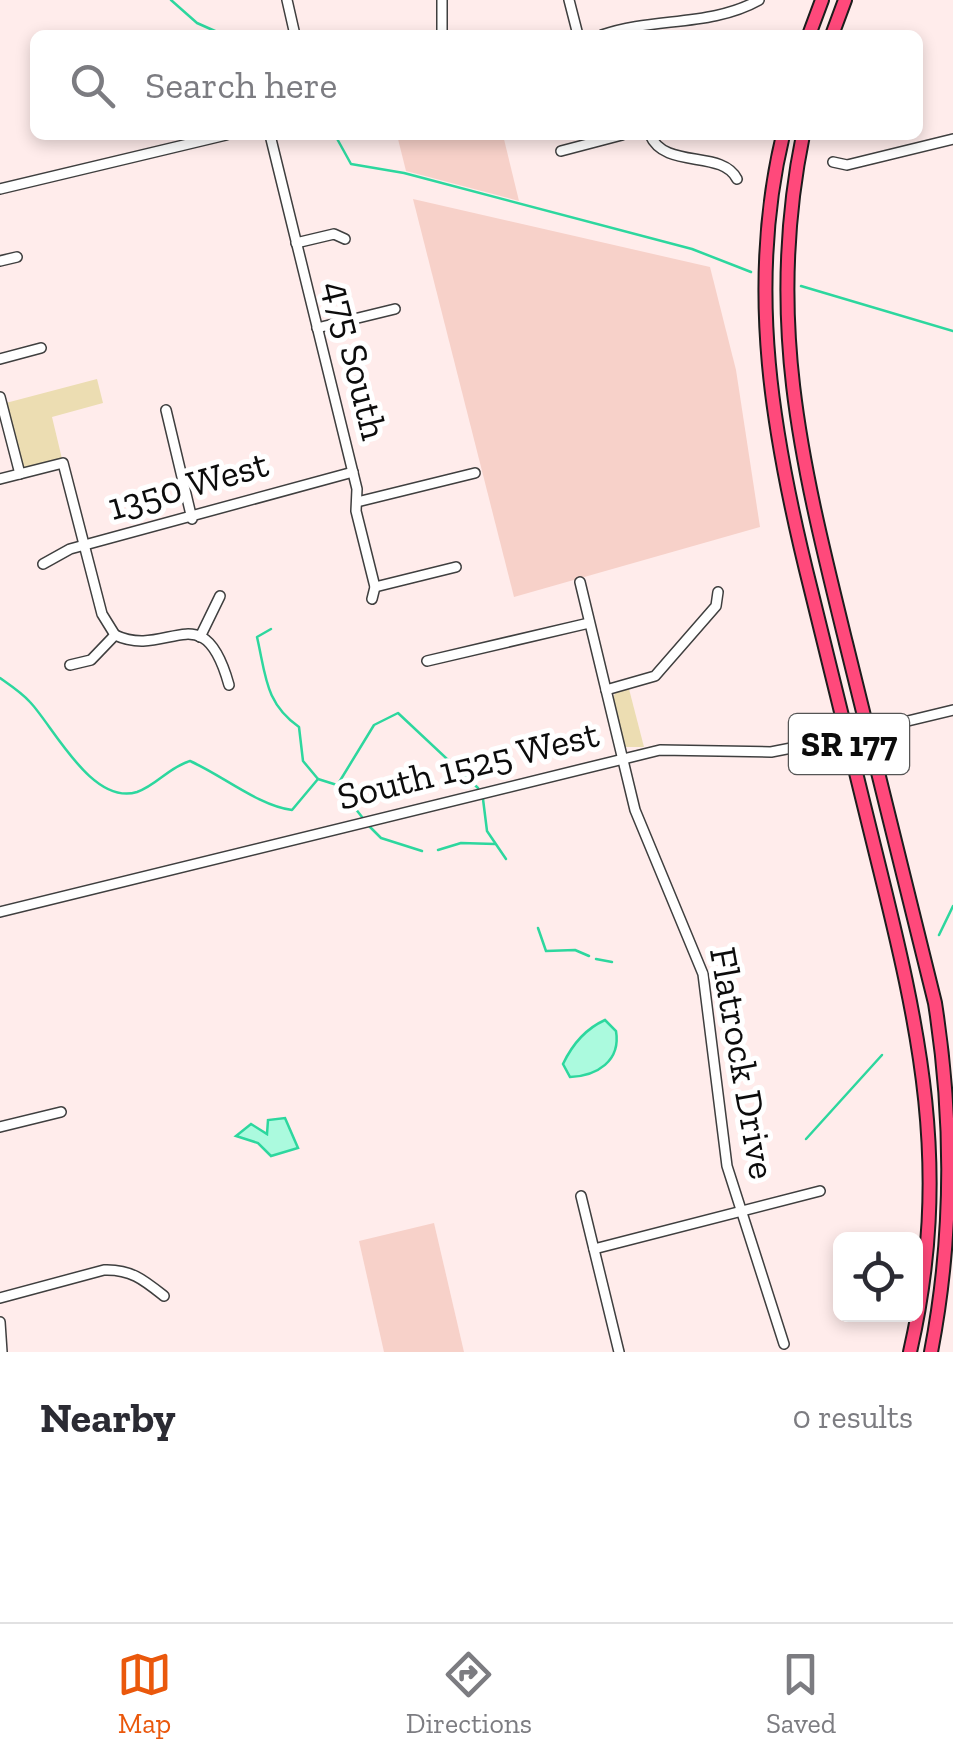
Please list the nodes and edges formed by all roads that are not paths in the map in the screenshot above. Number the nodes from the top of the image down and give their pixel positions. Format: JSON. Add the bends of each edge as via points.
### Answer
{"nodes":[{"id":1,"x":287,"y":0,"type":"edge"},
{"id":2,"x":442,"y":0,"type":"edge"},
{"id":3,"x":569,"y":0,"type":"edge"},
{"id":4,"x":759,"y":0,"type":"edge"},
{"id":5,"x":822,"y":0,"type":"edge"},
{"id":6,"x":845,"y":0,"type":"edge"},
{"id":7,"x":295,"y":30,"type":"edge"},
{"id":8,"x":442,"y":30,"type":"edge"},
{"id":9,"x":577,"y":30,"type":"edge"},
{"id":10,"x":637,"y":30,"type":"edge"},
{"id":11,"x":811,"y":30,"type":"edge"},
{"id":12,"x":834,"y":30,"type":"edge"},
{"id":13,"x":953,"y":139,"type":"edge"},
{"id":14,"x":205,"y":140,"type":"edge"},
{"id":15,"x":271,"y":140,"type":"edge"},
{"id":16,"x":603,"y":140,"type":"edge"},
{"id":17,"x":652,"y":140,"type":"edge"},
{"id":18,"x":781,"y":140,"type":"edge"},
{"id":19,"x":803,"y":140,"type":"edge"},
{"id":20,"x":561,"y":151,"type":"dead end"},
{"id":21,"x":833,"y":162,"type":"dead end"},
{"id":22,"x":738,"y":179,"type":"dead end"},
{"id":23,"x":0,"y":190,"type":"edge"},
{"id":24,"x":345,"y":239,"type":"dead end"},
{"id":25,"x":296,"y":243,"type":"junction"},
{"id":26,"x":18,"y":257,"type":"dead end"},
{"id":27,"x":0,"y":262,"type":"edge"},
{"id":28,"x":394,"y":309,"type":"dead end"},
{"id":29,"x":317,"y":328,"type":"junction"},
{"id":30,"x":41,"y":348,"type":"dead end"},
{"id":31,"x":0,"y":359,"type":"edge"},
{"id":32,"x":0,"y":397,"type":"edge"},
{"id":33,"x":166,"y":410,"type":"dead end"},
{"id":34,"x":353,"y":472,"type":"junction"},
{"id":35,"x":476,"y":473,"type":"dead end"},
{"id":36,"x":20,"y":474,"type":"junction"},
{"id":37,"x":0,"y":479,"type":"edge"},
{"id":38,"x":357,"y":502,"type":"junction"},
{"id":39,"x":192,"y":518,"type":"junction"},
{"id":40,"x":84,"y":546,"type":"junction"},
{"id":41,"x":43,"y":564,"type":"dead end"},
{"id":42,"x":456,"y":567,"type":"dead end"},
{"id":43,"x":580,"y":582,"type":"dead end"},
{"id":44,"x":375,"y":587,"type":"junction"},
{"id":45,"x":718,"y":592,"type":"dead end"},
{"id":46,"x":220,"y":596,"type":"dead end"},
{"id":47,"x":372,"y":599,"type":"dead end"},
{"id":48,"x":590,"y":623,"type":"junction"},
{"id":49,"x":116,"y":635,"type":"junction"},
{"id":50,"x":200,"y":638,"type":"junction"},
{"id":51,"x":427,"y":661,"type":"dead end"},
{"id":52,"x":70,"y":665,"type":"dead end"},
{"id":53,"x":229,"y":685,"type":"dead end"},
{"id":54,"x":606,"y":690,"type":"junction"},
{"id":55,"x":953,"y":710,"type":"edge"},
{"id":56,"x":622,"y":759,"type":"junction"},
{"id":57,"x":0,"y":912,"type":"edge"},
{"id":58,"x":61,"y":1112,"type":"dead end"},
{"id":59,"x":0,"y":1128,"type":"edge"},
{"id":60,"x":820,"y":1191,"type":"dead end"},
{"id":61,"x":581,"y":1196,"type":"dead end"},
{"id":62,"x":740,"y":1211,"type":"junction"},
{"id":63,"x":594,"y":1249,"type":"junction"},
{"id":64,"x":164,"y":1296,"type":"dead end"},
{"id":65,"x":0,"y":1298,"type":"edge"},
{"id":66,"x":0,"y":1322,"type":"edge"},
{"id":67,"x":784,"y":1344,"type":"dead end"},
{"id":68,"x":2,"y":1352,"type":"edge"},
{"id":69,"x":619,"y":1352,"type":"edge"},
{"id":70,"x":910,"y":1352,"type":"edge"},
{"id":71,"x":931,"y":1352,"type":"edge"}],
"edges":[{"from":1,"to":7,"type":"street"},
{"from":2,"to":8,"type":"street"},
{"from":3,"to":9,"type":"street"},
{"from":4,"to":10,"type":"street","via":[[720,15]]},
{"from":5,"to":11,"type":"highway"},
{"from":6,"to":12,"type":"highway"},
{"from":13,"to":21,"type":"street","via":[[847,166]]},
{"from":14,"to":23,"type":"street"},
{"from":15,"to":25,"type":"street","name":"475 South"},
{"from":16,"to":20,"type":"street"},
{"from":17,"to":22,"type":"street","via":[[655,147],[730,169]]},
{"from":18,"to":70,"type":"highway","number":"SR 177","via":[[765,272],[775,431],[912,1001],[928,1098],[929,1230]]},
{"from":19,"to":71,"type":"highway","number":"SR 177","via":[[786,273],[796,429],[930,982],[945,1069],[950,1227]]},
{"from":24,"to":25,"type":"street","via":[[334,234]]},
{"from":25,"to":29,"type":"street","name":"475 South"},
{"from":26,"to":27,"type":"street"},
{"from":28,"to":29,"type":"street"},
{"from":29,"to":34,"type":"street","name":"475 South"},
{"from":30,"to":31,"type":"street"},
{"from":32,"to":36,"type":"street"},
{"from":33,"to":39,"type":"street"},
{"from":34,"to":38,"type":"street","name":"475 South"},
{"from":34,"to":39,"type":"street","name":"1350 West"},
{"from":35,"to":38,"type":"street"},
{"from":36,"to":37,"type":"street"},
{"from":36,"to":40,"type":"street","via":[[63,462]]},
{"from":38,"to":44,"type":"street","name":"475 South"},
{"from":39,"to":40,"type":"street","name":"1350 West"},
{"from":40,"to":41,"type":"street","name":"1350 West"},
{"from":40,"to":49,"type":"street","via":[[102,614]]},
{"from":42,"to":44,"type":"street"},
{"from":43,"to":48,"type":"street","name":"Flatrock Drive"},
{"from":44,"to":47,"type":"street","name":"475 South"},
{"from":45,"to":54,"type":"street","via":[[716,606],[658,673]]},
{"from":46,"to":50,"type":"street"},
{"from":48,"to":51,"type":"street"},
{"from":48,"to":54,"type":"street","name":"Flatrock Drive"},
{"from":49,"to":50,"type":"street","via":[[139,642],[176,634]]},
{"from":49,"to":52,"type":"street","via":[[91,660]]},
{"from":50,"to":53,"type":"street","via":[[220,654]]},
{"from":54,"to":56,"type":"street","name":"Flatrock Drive"},
{"from":55,"to":56,"type":"street","name":"South 1525 West","bridge":true,"via":[[771,752],[678,747]]},
{"from":56,"to":57,"type":"street","name":"South 1525 West"},
{"from":56,"to":62,"type":"street","name":"Flatrock Drive","via":[[638,820],[704,974],[724,1153]]},
{"from":58,"to":59,"type":"street"},
{"from":60,"to":62,"type":"street"},
{"from":61,"to":63,"type":"street"},
{"from":62,"to":63,"type":"street"},
{"from":62,"to":67,"type":"street","name":"Flatrock Drive"},
{"from":63,"to":69,"type":"street"},
{"from":64,"to":65,"type":"street","via":[[137,1274],[104,1270]]},
{"from":66,"to":68,"type":"street"}]}
